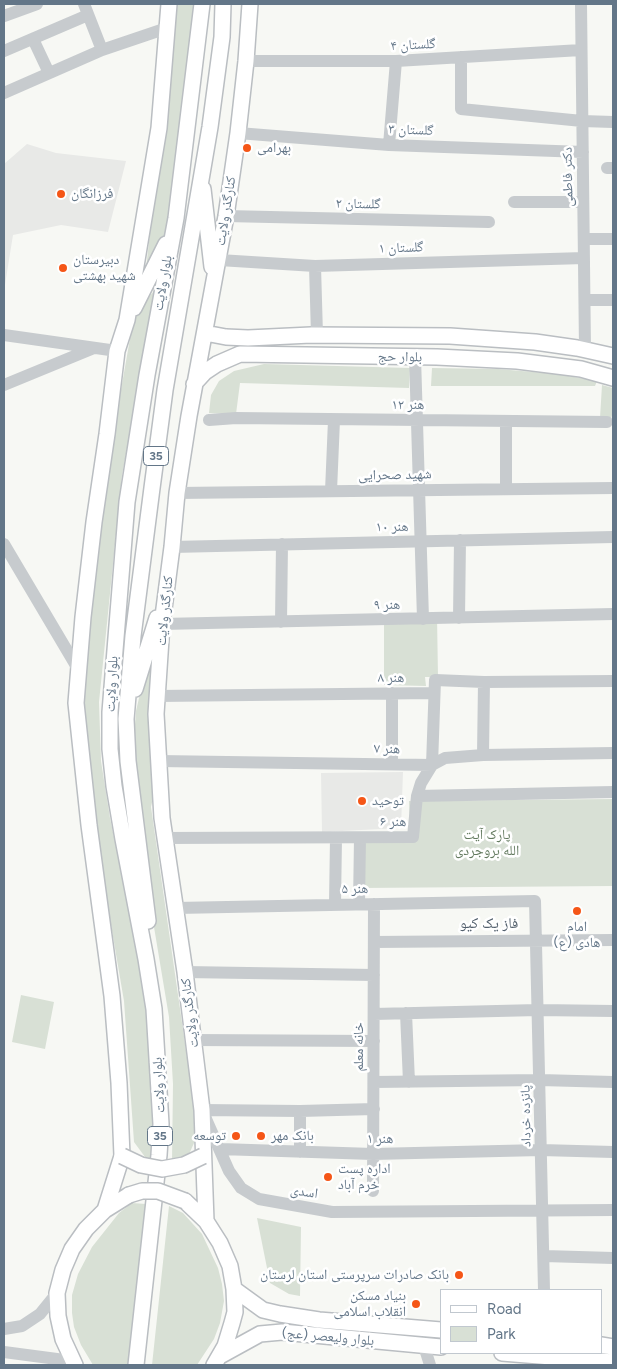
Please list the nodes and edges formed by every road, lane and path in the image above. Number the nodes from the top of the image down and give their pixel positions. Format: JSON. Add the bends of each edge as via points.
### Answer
{"nodes":[{"id":1,"x":36,"y":4,"type":"edge"},
{"id":2,"x":169,"y":4,"type":"edge"},
{"id":3,"x":223,"y":4,"type":"edge"},
{"id":4,"x":250,"y":4,"type":"edge"},
{"id":5,"x":581,"y":4,"type":"edge"},
{"id":6,"x":202,"y":8,"type":"edge"},
{"id":7,"x":86,"y":9,"type":"edge"},
{"id":8,"x":4,"y":16,"type":"edge"},
{"id":9,"x":167,"y":28,"type":"junction"},
{"id":10,"x":222,"y":37,"type":"junction"},
{"id":11,"x":33,"y":38,"type":"junction"},
{"id":12,"x":102,"y":50,"type":"junction"},
{"id":13,"x":581,"y":50,"type":"junction"},
{"id":14,"x":4,"y":51,"type":"edge"},
{"id":15,"x":461,"y":57,"type":"junction"},
{"id":16,"x":246,"y":61,"type":"junction"},
{"id":17,"x":396,"y":61,"type":"junction"},
{"id":18,"x":49,"y":73,"type":"junction"},
{"id":19,"x":4,"y":93,"type":"edge"},
{"id":20,"x":190,"y":98,"type":"junction"},
{"id":21,"x":582,"y":121,"type":"junction"},
{"id":22,"x":613,"y":122,"type":"edge"},
{"id":23,"x":210,"y":127,"type":"junction"},
{"id":24,"x":238,"y":133,"type":"junction"},
{"id":25,"x":389,"y":145,"type":"junction"},
{"id":26,"x":583,"y":152,"type":"junction"},
{"id":27,"x":201,"y":178,"type":"junction"},
{"id":28,"x":514,"y":202,"type":"dead end"},
{"id":29,"x":583,"y":202,"type":"junction"},
{"id":30,"x":226,"y":216,"type":"junction"},
{"id":31,"x":489,"y":222,"type":"dead end"},
{"id":32,"x":172,"y":233,"type":"junction"},
{"id":33,"x":584,"y":239,"type":"junction"},
{"id":34,"x":613,"y":239,"type":"edge"},
{"id":35,"x":584,"y":258,"type":"junction"},
{"id":36,"x":218,"y":260,"type":"junction"},
{"id":37,"x":315,"y":266,"type":"junction"},
{"id":38,"x":215,"y":279,"type":"junction"},
{"id":39,"x":585,"y":300,"type":"junction"},
{"id":40,"x":613,"y":300,"type":"edge"},
{"id":41,"x":127,"y":320,"type":"junction"},
{"id":42,"x":205,"y":333,"type":"junction"},
{"id":43,"x":4,"y":335,"type":"edge"},
{"id":44,"x":317,"y":335,"type":"junction"},
{"id":45,"x":248,"y":338,"type":"junction"},
{"id":46,"x":95,"y":348,"type":"junction"},
{"id":47,"x":585,"y":349,"type":"junction"},
{"id":48,"x":117,"y":351,"type":"junction"},
{"id":49,"x":247,"y":354,"type":"junction"},
{"id":50,"x":613,"y":356,"type":"edge"},
{"id":51,"x":415,"y":357,"type":"junction"},
{"id":52,"x":613,"y":378,"type":"edge"},
{"id":53,"x":194,"y":384,"type":"junction"},
{"id":54,"x":4,"y":385,"type":"edge"},
{"id":55,"x":209,"y":420,"type":"dead end"},
{"id":56,"x":334,"y":420,"type":"junction"},
{"id":57,"x":416,"y":420,"type":"junction"},
{"id":58,"x":506,"y":422,"type":"junction"},
{"id":59,"x":607,"y":422,"type":"dead end"},
{"id":60,"x":613,"y":488,"type":"edge"},
{"id":61,"x":506,"y":489,"type":"junction"},
{"id":62,"x":418,"y":490,"type":"junction"},
{"id":63,"x":330,"y":491,"type":"junction"},
{"id":64,"x":177,"y":493,"type":"junction"},
{"id":65,"x":613,"y":537,"type":"edge"},
{"id":66,"x":460,"y":540,"type":"junction"},
{"id":67,"x":420,"y":541,"type":"junction"},
{"id":68,"x":4,"y":544,"type":"edge"},
{"id":69,"x":282,"y":544,"type":"junction"},
{"id":70,"x":172,"y":546,"type":"junction"},
{"id":71,"x":165,"y":603,"type":"junction"},
{"id":72,"x":613,"y":614,"type":"edge"},
{"id":73,"x":459,"y":618,"type":"junction"},
{"id":74,"x":423,"y":619,"type":"junction"},
{"id":75,"x":281,"y":622,"type":"junction"},
{"id":76,"x":162,"y":624,"type":"junction"},
{"id":77,"x":78,"y":669,"type":"junction"},
{"id":78,"x":613,"y":681,"type":"edge"},
{"id":79,"x":484,"y":682,"type":"junction"},
{"id":80,"x":392,"y":693,"type":"junction"},
{"id":81,"x":434,"y":693,"type":"junction"},
{"id":82,"x":158,"y":696,"type":"junction"},
{"id":83,"x":126,"y":719,"type":"junction"},
{"id":84,"x":613,"y":753,"type":"edge"},
{"id":85,"x":483,"y":755,"type":"junction"},
{"id":86,"x":159,"y":761,"type":"junction"},
{"id":87,"x":392,"y":764,"type":"junction"},
{"id":88,"x":432,"y":765,"type":"junction"},
{"id":89,"x":613,"y":792,"type":"edge"},
{"id":90,"x":417,"y":796,"type":"junction"},
{"id":91,"x":165,"y":838,"type":"junction"},
{"id":92,"x":336,"y":838,"type":"junction"},
{"id":93,"x":360,"y":838,"type":"junction"},
{"id":94,"x":535,"y":901,"type":"joint"},
{"id":95,"x":335,"y":904,"type":"junction"},
{"id":96,"x":359,"y":904,"type":"junction"},
{"id":97,"x":374,"y":904,"type":"junction"},
{"id":98,"x":176,"y":908,"type":"junction"},
{"id":99,"x":613,"y":940,"type":"edge"},
{"id":100,"x":537,"y":941,"type":"junction"},
{"id":101,"x":374,"y":942,"type":"junction"},
{"id":102,"x":185,"y":972,"type":"junction"},
{"id":103,"x":374,"y":975,"type":"junction"},
{"id":104,"x":538,"y":1010,"type":"junction"},
{"id":105,"x":613,"y":1011,"type":"edge"},
{"id":106,"x":406,"y":1013,"type":"junction"},
{"id":107,"x":374,"y":1014,"type":"junction"},
{"id":108,"x":193,"y":1040,"type":"junction"},
{"id":109,"x":374,"y":1042,"type":"junction"},
{"id":110,"x":540,"y":1080,"type":"junction"},
{"id":111,"x":374,"y":1082,"type":"junction"},
{"id":112,"x":409,"y":1082,"type":"junction"},
{"id":113,"x":613,"y":1082,"type":"edge"},
{"id":114,"x":374,"y":1109,"type":"junction"},
{"id":115,"x":202,"y":1110,"type":"junction"},
{"id":116,"x":300,"y":1111,"type":"junction"},
{"id":117,"x":220,"y":1149,"type":"junction"},
{"id":118,"x":541,"y":1150,"type":"junction"},
{"id":119,"x":300,"y":1152,"type":"junction"},
{"id":120,"x":613,"y":1152,"type":"edge"},
{"id":121,"x":373,"y":1154,"type":"junction"},
{"id":122,"x":122,"y":1156,"type":"junction"},
{"id":123,"x":203,"y":1156,"type":"junction"},
{"id":124,"x":373,"y":1191,"type":"dead end"},
{"id":125,"x":105,"y":1210,"type":"junction"},
{"id":126,"x":543,"y":1210,"type":"junction"},
{"id":127,"x":613,"y":1210,"type":"edge"},
{"id":128,"x":206,"y":1221,"type":"junction"},
{"id":129,"x":544,"y":1256,"type":"junction"},
{"id":130,"x":613,"y":1258,"type":"edge"},
{"id":131,"x":234,"y":1289,"type":"junction"},
{"id":132,"x":544,"y":1289,"type":"edge"},
{"id":133,"x":57,"y":1293,"type":"junction"},
{"id":134,"x":263,"y":1310,"type":"junction"},
{"id":135,"x":4,"y":1329,"type":"edge"},
{"id":136,"x":440,"y":1330,"type":"edge"},
{"id":137,"x":260,"y":1334,"type":"junction"},
{"id":138,"x":424,"y":1346,"type":"junction"},
{"id":139,"x":440,"y":1347,"type":"edge"},
{"id":140,"x":4,"y":1352,"type":"edge"},
{"id":141,"x":505,"y":1354,"type":"edge"},
{"id":142,"x":526,"y":1360,"type":"edge"},
{"id":143,"x":217,"y":1361,"type":"edge"},
{"id":144,"x":613,"y":1362,"type":"edge"},
{"id":145,"x":74,"y":1363,"type":"edge"},
{"id":146,"x":136,"y":1365,"type":"edge"},
{"id":147,"x":145,"y":1365,"type":"edge"},
{"id":148,"x":430,"y":1365,"type":"edge"}],
"edges":[{"from":1,"to":8,"type":"street"},
{"from":2,"to":9,"type":"main road"},
{"from":3,"to":10,"type":"main road","name":"بلوار ولایت","number":"35"},
{"from":4,"to":16,"type":"main road","name":"کنارگذر ولایت"},
{"from":5,"to":13,"type":"street","name":"دکتر فاطمی"},
{"from":6,"to":10,"type":"main road","via":[[204,50],[214,54]]},
{"from":6,"to":20,"type":"main road","name":"بلوار ولایت","number":"35"},
{"from":7,"to":11,"type":"street"},
{"from":7,"to":12,"type":"street"},
{"from":9,"to":12,"type":"street"},
{"from":9,"to":41,"type":"main road","via":[[159,128]]},
{"from":10,"to":23,"type":"main road","name":"بلوار ولایت","number":"35"},
{"from":11,"to":14,"type":"street"},
{"from":11,"to":18,"type":"street"},
{"from":12,"to":18,"type":"street"},
{"from":13,"to":15,"type":"street","name":"گلستان ۴"},
{"from":13,"to":21,"type":"street","name":"دکتر فاطمی"},
{"from":15,"to":17,"type":"street","name":"گلستان ۴"},
{"from":15,"to":21,"type":"street","via":[[461,109]]},
{"from":16,"to":17,"type":"street","name":"گلستان ۴"},
{"from":16,"to":24,"type":"main road","name":"کنارگذر ولایت"},
{"from":17,"to":25,"type":"street"},
{"from":18,"to":19,"type":"street"},
{"from":20,"to":23,"type":"main road","via":[[198,83],[206,83],[209,88]]},
{"from":20,"to":32,"type":"main road","name":"بلوار ولایت","number":"35"},
{"from":21,"to":22,"type":"street"},
{"from":21,"to":26,"type":"street","name":"دکتر فاطمی"},
{"from":23,"to":27,"type":"main road","name":"بلوار ولایت","number":"35"},
{"from":24,"to":25,"type":"street","name":"گلستان ۳"},
{"from":24,"to":30,"type":"main road","name":"کنارگذر ولایت"},
{"from":25,"to":26,"type":"street","name":"گلستان ۳"},
{"from":26,"to":29,"type":"street","name":"دکتر فاطمی"},
{"from":27,"to":38,"type":"main road"},
{"from":27,"to":83,"type":"main road","name":"بلوار ولایت","number":"35","via":[[164,399]]},
{"from":28,"to":29,"type":"street"},
{"from":29,"to":33,"type":"street","name":"دکتر فاطمی"},
{"from":30,"to":31,"type":"street","name":"گلستان ۲"},
{"from":30,"to":36,"type":"main road","name":"کنارگذر ولایت"},
{"from":32,"to":41,"type":"main road"},
{"from":32,"to":146,"type":"main road","name":"بلوار ولایت","number":"35","via":[[128,502],[110,712],[114,786],[154,1009],[161,1124]]},
{"from":33,"to":34,"type":"street"},
{"from":33,"to":35,"type":"street","name":"دکتر فاطمی"},
{"from":35,"to":37,"type":"street","name":"گلستان ۱"},
{"from":35,"to":39,"type":"street","name":"دکتر فاطمی"},
{"from":36,"to":37,"type":"street","name":"گلستان ۱"},
{"from":36,"to":38,"type":"main road","name":"کنارگذر ولایت"},
{"from":37,"to":44,"type":"street"},
{"from":38,"to":42,"type":"main road","name":"کنارگذر ولایت"},
{"from":39,"to":40,"type":"street"},
{"from":39,"to":47,"type":"street","name":"دکتر فاطمی"},
{"from":41,"to":48,"type":"main road"},
{"from":42,"to":45,"type":"main road","name":"بلوار حج"},
{"from":42,"to":53,"type":"main road","name":"کنارگذر ولایت"},
{"from":43,"to":46,"type":"street"},
{"from":44,"to":45,"type":"main road","name":"بلوار حج"},
{"from":44,"to":47,"type":"main road","name":"بلوار حج","via":[[450,336]]},
{"from":45,"to":49,"type":"main road","via":[[242,346]]},
{"from":46,"to":48,"type":"street"},
{"from":46,"to":54,"type":"street"},
{"from":47,"to":50,"type":"main road","name":"بلوار حج"},
{"from":48,"to":77,"type":"main road"},
{"from":49,"to":51,"type":"main road","name":"بلوار حج"},
{"from":49,"to":53,"type":"main road","name":"بلوار حج","via":[[217,364]]},
{"from":51,"to":52,"type":"main road","name":"بلوار حج","via":[[517,361],[581,369]]},
{"from":51,"to":57,"type":"street"},
{"from":53,"to":64,"type":"main road","name":"کنارگذر ولایت"},
{"from":55,"to":56,"type":"street","name":"هنر ۱۲"},
{"from":56,"to":57,"type":"street","name":"هنر ۱۲"},
{"from":56,"to":63,"type":"street"},
{"from":57,"to":58,"type":"street","name":"هنر ۱۲"},
{"from":57,"to":62,"type":"street"},
{"from":58,"to":59,"type":"street","name":"هنر ۱۲"},
{"from":58,"to":61,"type":"street"},
{"from":60,"to":61,"type":"street","name":"شهید صحرایی"},
{"from":61,"to":62,"type":"street","name":"شهید صحرایی"},
{"from":62,"to":63,"type":"street","name":"شهید صحرایی"},
{"from":62,"to":67,"type":"street"},
{"from":63,"to":64,"type":"street","name":"شهید صحرایی"},
{"from":64,"to":70,"type":"main road","name":"کنارگذر ولایت"},
{"from":65,"to":66,"type":"street","name":"هنر ۱۰"},
{"from":66,"to":67,"type":"street","name":"هنر ۱۰"},
{"from":66,"to":73,"type":"street"},
{"from":67,"to":69,"type":"street","name":"هنر ۱۰"},
{"from":67,"to":74,"type":"street"},
{"from":68,"to":77,"type":"street"},
{"from":69,"to":70,"type":"street","name":"هنر ۱۰"},
{"from":69,"to":75,"type":"street"},
{"from":70,"to":71,"type":"main road","name":"کنارگذر ولایت"},
{"from":71,"to":76,"type":"main road","name":"کنارگذر ولایت"},
{"from":71,"to":83,"type":"main road","via":[[157,618]]},
{"from":72,"to":73,"type":"street","name":"هنر ۹"},
{"from":73,"to":74,"type":"street","name":"هنر ۹"},
{"from":74,"to":75,"type":"street","name":"هنر ۹"},
{"from":75,"to":76,"type":"street","name":"هنر ۹"},
{"from":76,"to":82,"type":"main road","name":"کنارگذر ولایت"},
{"from":77,"to":122,"type":"main road","via":[[76,703],[80,757],[112,996]]},
{"from":78,"to":79,"type":"street"},
{"from":79,"to":81,"type":"street","via":[[435,680]]},
{"from":79,"to":85,"type":"street"},
{"from":80,"to":81,"type":"street","name":"هنر ۸"},
{"from":80,"to":82,"type":"street","name":"هنر ۸"},
{"from":80,"to":87,"type":"street"},
{"from":81,"to":88,"type":"street"},
{"from":82,"to":86,"type":"main road","name":"کنارگذر ولایت"},
{"from":83,"to":147,"type":"main road","name":"بلوار ولایت","number":"35","via":[[132,799],[166,1036],[169,1129]]},
{"from":84,"to":85,"type":"street","name":"هنر ۷"},
{"from":85,"to":88,"type":"street","name":"هنر ۷","via":[[445,758]]},
{"from":86,"to":87,"type":"street","name":"هنر ۷"},
{"from":86,"to":91,"type":"main road","name":"کنارگذر ولایت"},
{"from":87,"to":88,"type":"street","name":"هنر ۷"},
{"from":88,"to":90,"type":"street"},
{"from":89,"to":90,"type":"street","name":"هنر ۶"},
{"from":90,"to":93,"type":"street","name":"هنر ۶","via":[[413,838]]},
{"from":91,"to":92,"type":"street","name":"هنر ۶"},
{"from":91,"to":98,"type":"main road","name":"کنارگذر ولایت"},
{"from":92,"to":93,"type":"street","name":"هنر ۶"},
{"from":92,"to":95,"type":"street"},
{"from":93,"to":96,"type":"street"},
{"from":94,"to":97,"type":"street","name":"هنر ۵"},
{"from":94,"to":100,"type":"street","name":"پانزده خرداد"},
{"from":95,"to":96,"type":"street","name":"هنر ۵"},
{"from":95,"to":98,"type":"street","name":"هنر ۵"},
{"from":96,"to":97,"type":"street","name":"هنر ۵"},
{"from":97,"to":101,"type":"street","name":"خانه معلم"},
{"from":98,"to":102,"type":"main road","name":"کنارگذر ولایت"},
{"from":99,"to":100,"type":"street"},
{"from":100,"to":101,"type":"street"},
{"from":100,"to":104,"type":"street","name":"پانزده خرداد"},
{"from":101,"to":103,"type":"street","name":"خانه معلم"},
{"from":102,"to":103,"type":"street"},
{"from":102,"to":108,"type":"main road","name":"کنارگذر ولایت"},
{"from":103,"to":107,"type":"street","name":"خانه معلم"},
{"from":104,"to":105,"type":"street"},
{"from":104,"to":106,"type":"street"},
{"from":104,"to":110,"type":"street","name":"پانزده خرداد"},
{"from":106,"to":107,"type":"street"},
{"from":106,"to":112,"type":"street"},
{"from":107,"to":109,"type":"street","name":"خانه معلم"},
{"from":108,"to":109,"type":"street"},
{"from":108,"to":115,"type":"main road","name":"کنارگذر ولایت"},
{"from":109,"to":111,"type":"street","name":"خانه معلم"},
{"from":110,"to":112,"type":"street"},
{"from":110,"to":113,"type":"street"},
{"from":110,"to":118,"type":"street","name":"پانزده خرداد"},
{"from":111,"to":112,"type":"street"},
{"from":111,"to":114,"type":"street","name":"خانه معلم"},
{"from":114,"to":116,"type":"street"},
{"from":114,"to":121,"type":"street","name":"خانه معلم"},
{"from":115,"to":116,"type":"street"},
{"from":115,"to":117,"type":"street","name":"اسدی"},
{"from":115,"to":123,"type":"main road","name":"کنارگذر ولایت"},
{"from":116,"to":119,"type":"street"},
{"from":117,"to":119,"type":"street","name":"هنر ۱"},
{"from":117,"to":126,"type":"street","name":"اسدی","via":[[229,1171],[241,1188],[258,1199],[283,1204],[332,1212]]},
{"from":118,"to":120,"type":"street","name":"هنر ۱"},
{"from":118,"to":121,"type":"street","name":"هنر ۱"},
{"from":118,"to":126,"type":"street","name":"پانزده خرداد"},
{"from":119,"to":121,"type":"street","name":"هنر ۱"},
{"from":121,"to":124,"type":"street","name":"خانه معلم"},
{"from":122,"to":123,"type":"main road","bridge":true,"via":[[141,1165],[162,1169],[184,1165]]},
{"from":122,"to":125,"type":"main road"},
{"from":123,"to":128,"type":"main road","name":"کنارگذر ولایت"},
{"from":125,"to":128,"type":"main road","bridge":true,"via":[[129,1195],[158,1191],[185,1201]]},
{"from":125,"to":133,"type":"main road","via":[[72,1248]]},
{"from":126,"to":127,"type":"street","name":"اسدی"},
{"from":126,"to":129,"type":"street","name":"پانزده خرداد"},
{"from":128,"to":131,"type":"main road","via":[[230,1266]]},
{"from":129,"to":130,"type":"street"},
{"from":129,"to":132,"type":"street","name":"پانزده خرداد"},
{"from":131,"to":134,"type":"main road","name":"بلوار ولیعصر (عج)"},
{"from":131,"to":143,"type":"main road","via":[[234,1318]]},
{"from":133,"to":135,"type":"street","via":[[40,1314],[22,1326]]},
{"from":133,"to":145,"type":"main road","via":[[63,1339]]},
{"from":134,"to":136,"type":"main road","name":"بلوار ولیعصر (عج)","via":[[319,1320]]},
{"from":134,"to":137,"type":"main road"},
{"from":137,"to":138,"type":"main road","name":"بلوار ولیعصر (عج)","via":[[282,1332]]},
{"from":137,"to":143,"type":"main road","name":"بلوار ولیعصر (عج)"},
{"from":138,"to":139,"type":"main road","name":"بلوار ولیعصر (عج)"},
{"from":138,"to":148,"type":"street"},
{"from":140,"to":145,"type":"street"},
{"from":141,"to":142,"type":"main road"},
{"from":142,"to":144,"type":"main road"}]}
